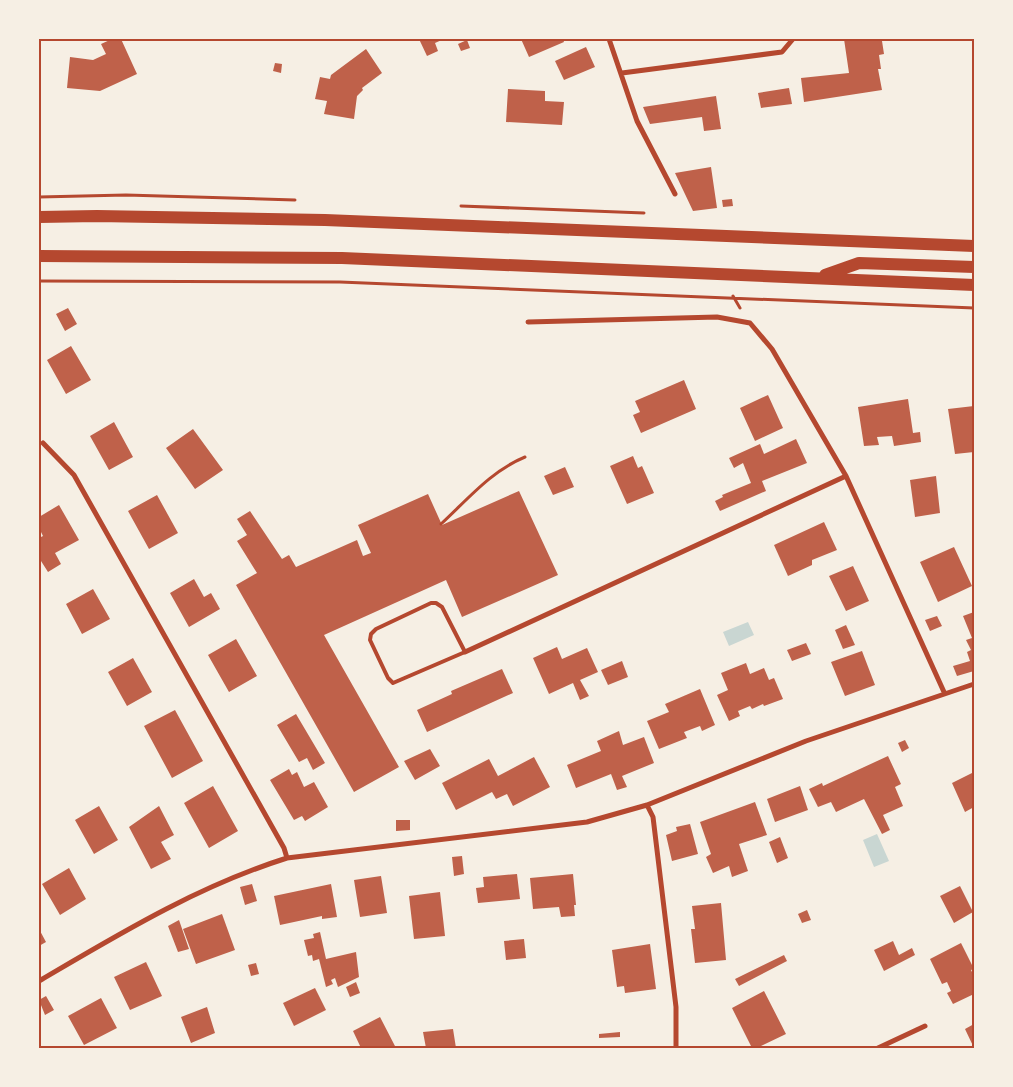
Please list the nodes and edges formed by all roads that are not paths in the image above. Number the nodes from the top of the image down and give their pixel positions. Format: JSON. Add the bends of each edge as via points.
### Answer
{"nodes":[{"id":1,"x":609,"y":39,"type":"edge"},
{"id":2,"x":794,"y":39,"type":"edge"},
{"id":3,"x":622,"y":73,"type":"junction"},
{"id":4,"x":675,"y":194,"type":"dead end"},
{"id":5,"x":39,"y":217,"type":"edge"},
{"id":6,"x":974,"y":246,"type":"edge"},
{"id":7,"x":39,"y":256,"type":"edge"},
{"id":8,"x":974,"y":266,"type":"edge"},
{"id":9,"x":818,"y":278,"type":"junction"},
{"id":10,"x":974,"y":285,"type":"edge"},
{"id":11,"x":528,"y":322,"type":"dead end"},
{"id":12,"x":43,"y":443,"type":"dead end"},
{"id":13,"x":846,"y":476,"type":"junction"},
{"id":14,"x":465,"y":652,"type":"junction"},
{"id":15,"x":974,"y":684,"type":"edge"},
{"id":16,"x":944,"y":692,"type":"junction"},
{"id":17,"x":647,"y":806,"type":"junction"},
{"id":18,"x":287,"y":858,"type":"junction"},
{"id":19,"x":39,"y":981,"type":"edge"},
{"id":20,"x":925,"y":1026,"type":"dead end"},
{"id":21,"x":676,"y":1048,"type":"edge"},
{"id":22,"x":878,"y":1048,"type":"edge"}],
"edges":[{"from":1,"to":3,"type":"street"},
{"from":2,"to":3,"type":"street","via":[[782,52]]},
{"from":3,"to":4,"type":"street","via":[[637,121]]},
{"from":5,"to":6,"type":"main road","via":[[325,220]]},
{"from":7,"to":9,"type":"main road","via":[[342,258]]},
{"from":8,"to":9,"type":"main road","via":[[859,263]]},
{"from":9,"to":10,"type":"main road"},
{"from":11,"to":13,"type":"street","via":[[717,317],[750,323],[772,349]]},
{"from":12,"to":18,"type":"street","via":[[74,475]]},
{"from":13,"to":14,"type":"street"},
{"from":13,"to":16,"type":"street"},
{"from":14,"to":14,"type":"lane","via":[[393,683],[370,640],[376,629],[436,603],[442,607]]},
{"from":15,"to":16,"type":"street"},
{"from":16,"to":17,"type":"street","via":[[806,741]]},
{"from":17,"to":18,"type":"street","via":[[587,822]]},
{"from":17,"to":21,"type":"street","via":[[652,817],[676,1006]]},
{"from":18,"to":19,"type":"street","via":[[243,872],[190,896]]},
{"from":20,"to":22,"type":"street"}]}
